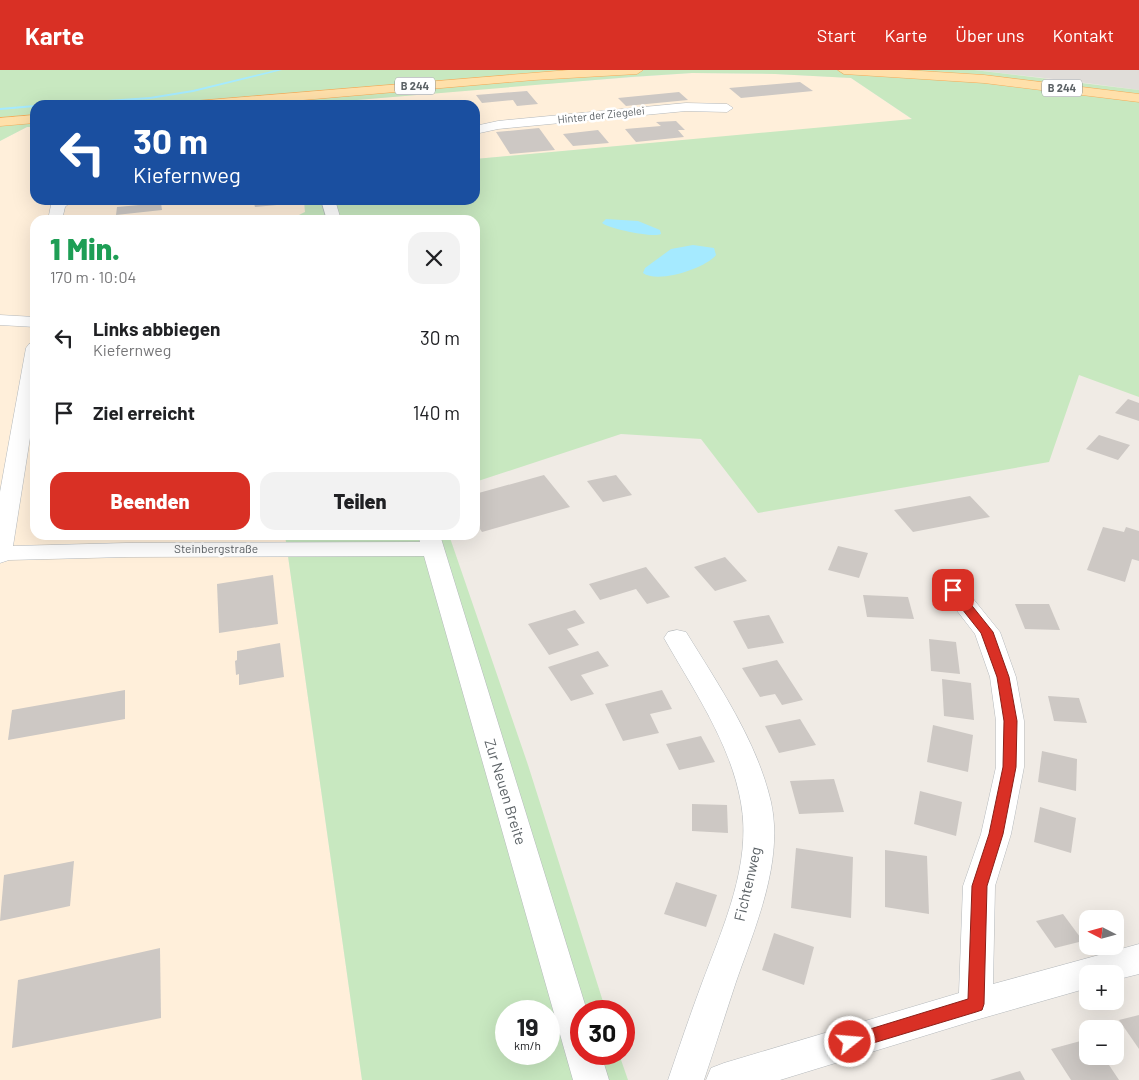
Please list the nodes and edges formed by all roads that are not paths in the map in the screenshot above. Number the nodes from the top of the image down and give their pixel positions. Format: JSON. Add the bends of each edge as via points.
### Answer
{"nodes":[{"id":1,"x":637,"y":70,"type":"edge"},
{"id":2,"x":844,"y":70,"type":"edge"},
{"id":3,"x":859,"y":70,"type":"edge"},
{"id":4,"x":907,"y":70,"type":"edge"},
{"id":5,"x":931,"y":75,"type":"junction"},
{"id":6,"x":1139,"y":98,"type":"edge"},
{"id":7,"x":308,"y":100,"type":"edge"},
{"id":8,"x":728,"y":108,"type":"dead end"},
{"id":9,"x":30,"y":119,"type":"edge"},
{"id":10,"x":0,"y":122,"type":"edge"},
{"id":11,"x":480,"y":129,"type":"edge"},
{"id":12,"x":0,"y":320,"type":"edge"},
{"id":13,"x":30,"y":322,"type":"edge"},
{"id":14,"x":30,"y":377,"type":"edge"},
{"id":15,"x":430,"y":542,"type":"edge"},
{"id":16,"x":0,"y":554,"type":"edge"},
{"id":17,"x":953,"y":590,"type":"dead end"},
{"id":18,"x":677,"y":638,"type":"dead end"},
{"id":19,"x":1139,"y":958,"type":"edge"},
{"id":20,"x":976,"y":1004,"type":"junction"},
{"id":21,"x":570,"y":1011,"type":"edge"},
{"id":22,"x":586,"y":1065,"type":"edge"},
{"id":23,"x":591,"y":1080,"type":"edge"},
{"id":24,"x":686,"y":1080,"type":"edge"},
{"id":25,"x":724,"y":1080,"type":"edge"}],
"edges":[{"from":1,"to":7,"type":"main road","number":"B 244","via":[[549,75]]},
{"from":2,"to":3,"type":"main road","number":"B 244"},
{"from":3,"to":5,"type":"main road","number":"B 244"},
{"from":4,"to":5,"type":"main road"},
{"from":5,"to":6,"type":"main road","number":"B 244"},
{"from":8,"to":11,"type":"street","name":"Hinter der Ziegelei","via":[[676,108]]},
{"from":9,"to":10,"type":"main road"},
{"from":12,"to":13,"type":"street"},
{"from":14,"to":16,"type":"street"},
{"from":15,"to":16,"type":"street","name":"Steinbergstraße"},
{"from":15,"to":21,"type":"street","name":"Zur Neuen Breite"},
{"from":17,"to":20,"type":"street","via":[[987,632],[1003,677],[1010,721],[1010,767],[996,834],[979,886]]},
{"from":18,"to":24,"type":"street","name":"Fichtenweg","via":[[746,767],[756,803],[759,842],[736,934]]},
{"from":19,"to":20,"type":"street"},
{"from":20,"to":25,"type":"street"},
{"from":22,"to":23,"type":"street"}]}
